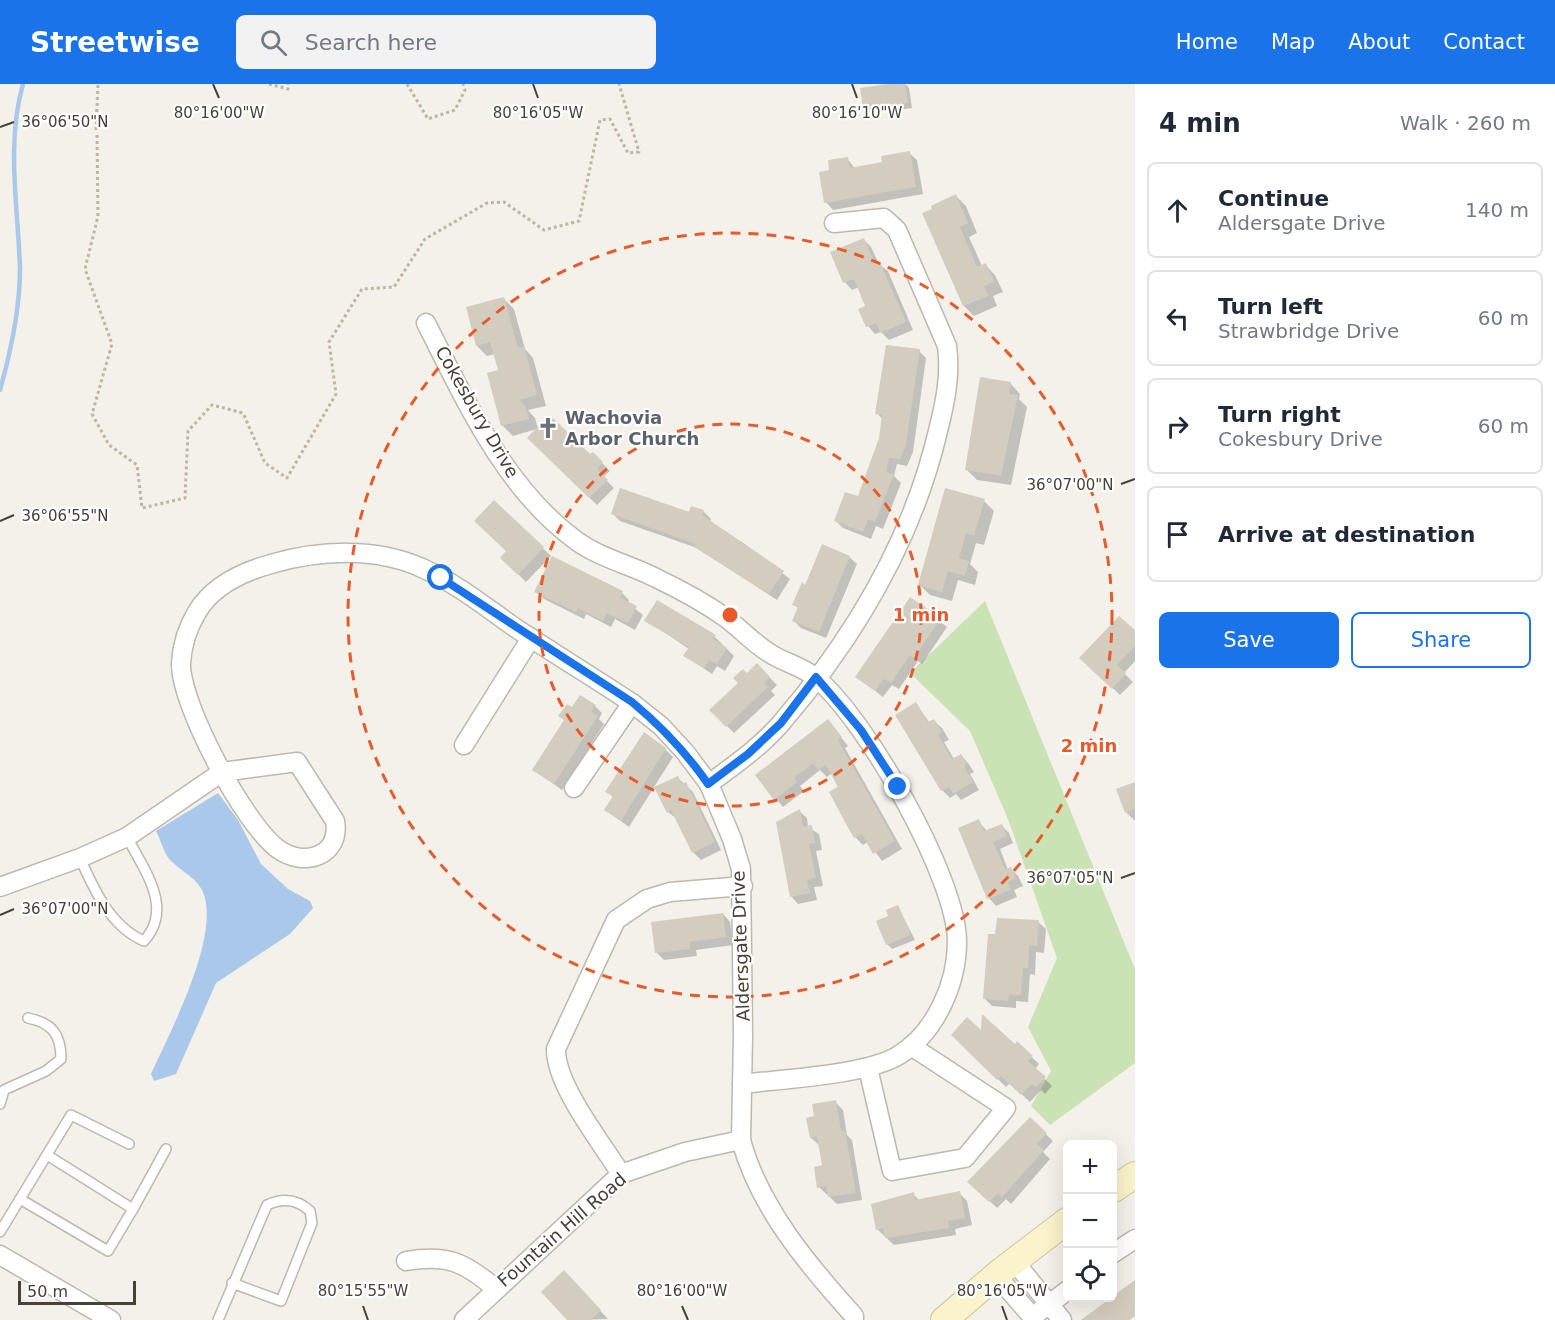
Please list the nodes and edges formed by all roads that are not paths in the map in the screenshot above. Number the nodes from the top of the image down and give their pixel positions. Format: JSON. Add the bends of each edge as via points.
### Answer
{"nodes":[{"id":1,"x":834,"y":223,"type":"dead end"},
{"id":2,"x":426,"y":323,"type":"dead end"},
{"id":3,"x":531,"y":638,"type":"junction"},
{"id":4,"x":816,"y":677,"type":"junction"},
{"id":5,"x":632,"y":702,"type":"junction"},
{"id":6,"x":464,"y":745,"type":"dead end"},
{"id":7,"x":222,"y":772,"type":"junction"},
{"id":8,"x":708,"y":784,"type":"junction"},
{"id":9,"x":574,"y":788,"type":"dead end"},
{"id":10,"x":127,"y":837,"type":"junction"},
{"id":11,"x":80,"y":858,"type":"junction"},
{"id":12,"x":743,"y":886,"type":"junction"},
{"id":13,"x":0,"y":887,"type":"edge"},
{"id":14,"x":28,"y":1018,"type":"dead end"},
{"id":15,"x":911,"y":1046,"type":"junction"},
{"id":16,"x":868,"y":1068,"type":"junction"},
{"id":17,"x":742,"y":1084,"type":"junction"},
{"id":18,"x":2,"y":1088,"type":"edge"},
{"id":19,"x":0,"y":1104,"type":"edge"},
{"id":20,"x":741,"y":1140,"type":"junction"},
{"id":21,"x":129,"y":1144,"type":"dead end"},
{"id":22,"x":166,"y":1149,"type":"dead end"},
{"id":23,"x":46,"y":1155,"type":"junction"},
{"id":24,"x":621,"y":1174,"type":"junction"},
{"id":25,"x":1135,"y":1175,"type":"edge"},
{"id":26,"x":1117,"y":1187,"type":"edge"},
{"id":27,"x":20,"y":1199,"type":"junction"},
{"id":28,"x":133,"y":1209,"type":"junction"},
{"id":29,"x":1063,"y":1224,"type":"edge"},
{"id":30,"x":0,"y":1232,"type":"edge"},
{"id":31,"x":1135,"y":1239,"type":"edge"},
{"id":32,"x":1117,"y":1251,"type":"edge"},
{"id":33,"x":0,"y":1255,"type":"edge"},
{"id":34,"x":406,"y":1261,"type":"dead end"},
{"id":35,"x":1005,"y":1268,"type":"junction"},
{"id":36,"x":232,"y":1283,"type":"junction"},
{"id":37,"x":495,"y":1288,"type":"junction"},
{"id":38,"x":1063,"y":1294,"type":"edge"},
{"id":39,"x":1049,"y":1304,"type":"junction"},
{"id":40,"x":1034,"y":1318,"type":"edge"},
{"id":41,"x":859,"y":1319,"type":"edge"},
{"id":42,"x":111,"y":1320,"type":"edge"},
{"id":43,"x":218,"y":1320,"type":"edge"},
{"id":44,"x":464,"y":1320,"type":"edge"},
{"id":45,"x":944,"y":1320,"type":"edge"},
{"id":46,"x":1062,"y":1320,"type":"edge"}],
"edges":[{"from":1,"to":4,"type":"street","via":[[884,218],[897,230],[938,319],[950,366],[933,453],[897,548],[848,638]]},
{"from":2,"to":4,"type":"street","name":"Cokesbury Drive","via":[[499,457],[527,495],[574,539],[615,563],[655,577],[725,617],[769,653]]},
{"from":3,"to":5,"type":"street","name":"Aldersgate Drive"},
{"from":3,"to":6,"type":"street"},
{"from":3,"to":7,"type":"street","name":"Aldersgate Drive","via":[[422,567],[379,556],[314,554],[257,568],[231,579],[199,609],[184,642],[181,664],[190,706]]},
{"from":4,"to":8,"type":"street","via":[[781,723]]},
{"from":4,"to":15,"type":"street","name":"Cokesbury Drive","via":[[861,730],[898,787],[934,860],[954,916],[957,943],[946,994],[936,1018]]},
{"from":5,"to":8,"type":"street","name":"Aldersgate Drive","via":[[669,734]]},
{"from":5,"to":9,"type":"street"},
{"from":7,"to":7,"type":"street","name":"Aldersgate Drive","via":[[280,851],[313,859],[333,844],[337,833],[335,821],[297,762]]},
{"from":7,"to":10,"type":"street"},
{"from":8,"to":12,"type":"street","name":"Aldersgate Drive","via":[[732,839]]},
{"from":10,"to":11,"type":"street"},
{"from":10,"to":11,"type":"lane","via":[[159,908],[153,931],[144,941],[129,935],[113,917],[92,886]]},
{"from":11,"to":13,"type":"street"},
{"from":12,"to":17,"type":"street","name":"Aldersgate Drive"},
{"from":12,"to":24,"type":"street","via":[[670,892],[647,899],[616,920],[556,1049],[556,1064],[564,1083]]},
{"from":14,"to":18,"type":"lane","via":[[45,1022],[56,1031],[61,1059],[46,1071]]},
{"from":15,"to":16,"type":"street","name":"Cokesbury Drive"},
{"from":15,"to":16,"type":"street","via":[[1006,1108],[965,1158],[892,1171]]},
{"from":16,"to":17,"type":"street","name":"Cokesbury Drive"},
{"from":17,"to":20,"type":"street","name":"Aldersgate Drive"},
{"from":18,"to":19,"type":"lane"},
{"from":20,"to":24,"type":"street","name":"Fountain Hill Road","via":[[686,1152]]},
{"from":20,"to":41,"type":"street","name":"Aldersgate Drive","via":[[747,1164],[789,1237]]},
{"from":21,"to":23,"type":"lane","via":[[71,1115]]},
{"from":22,"to":28,"type":"lane"},
{"from":23,"to":27,"type":"lane"},
{"from":23,"to":28,"type":"lane"},
{"from":24,"to":37,"type":"street","name":"Fountain Hill Road"},
{"from":25,"to":26,"type":"street"},
{"from":27,"to":28,"type":"lane","via":[[108,1251]]},
{"from":27,"to":30,"type":"lane"},
{"from":29,"to":35,"type":"street"},
{"from":31,"to":32,"type":"street"},
{"from":33,"to":42,"type":"street"},
{"from":34,"to":37,"type":"street","via":[[424,1258],[460,1262]]},
{"from":35,"to":39,"type":"street"},
{"from":35,"to":40,"type":"street"},
{"from":35,"to":45,"type":"street"},
{"from":36,"to":36,"type":"lane","via":[[280,1301],[312,1222],[310,1211],[291,1200],[267,1205]]},
{"from":36,"to":43,"type":"lane"},
{"from":37,"to":44,"type":"street","name":"Fountain Hill Road"},
{"from":38,"to":39,"type":"street"},
{"from":39,"to":40,"type":"street"},
{"from":39,"to":46,"type":"street"}]}
